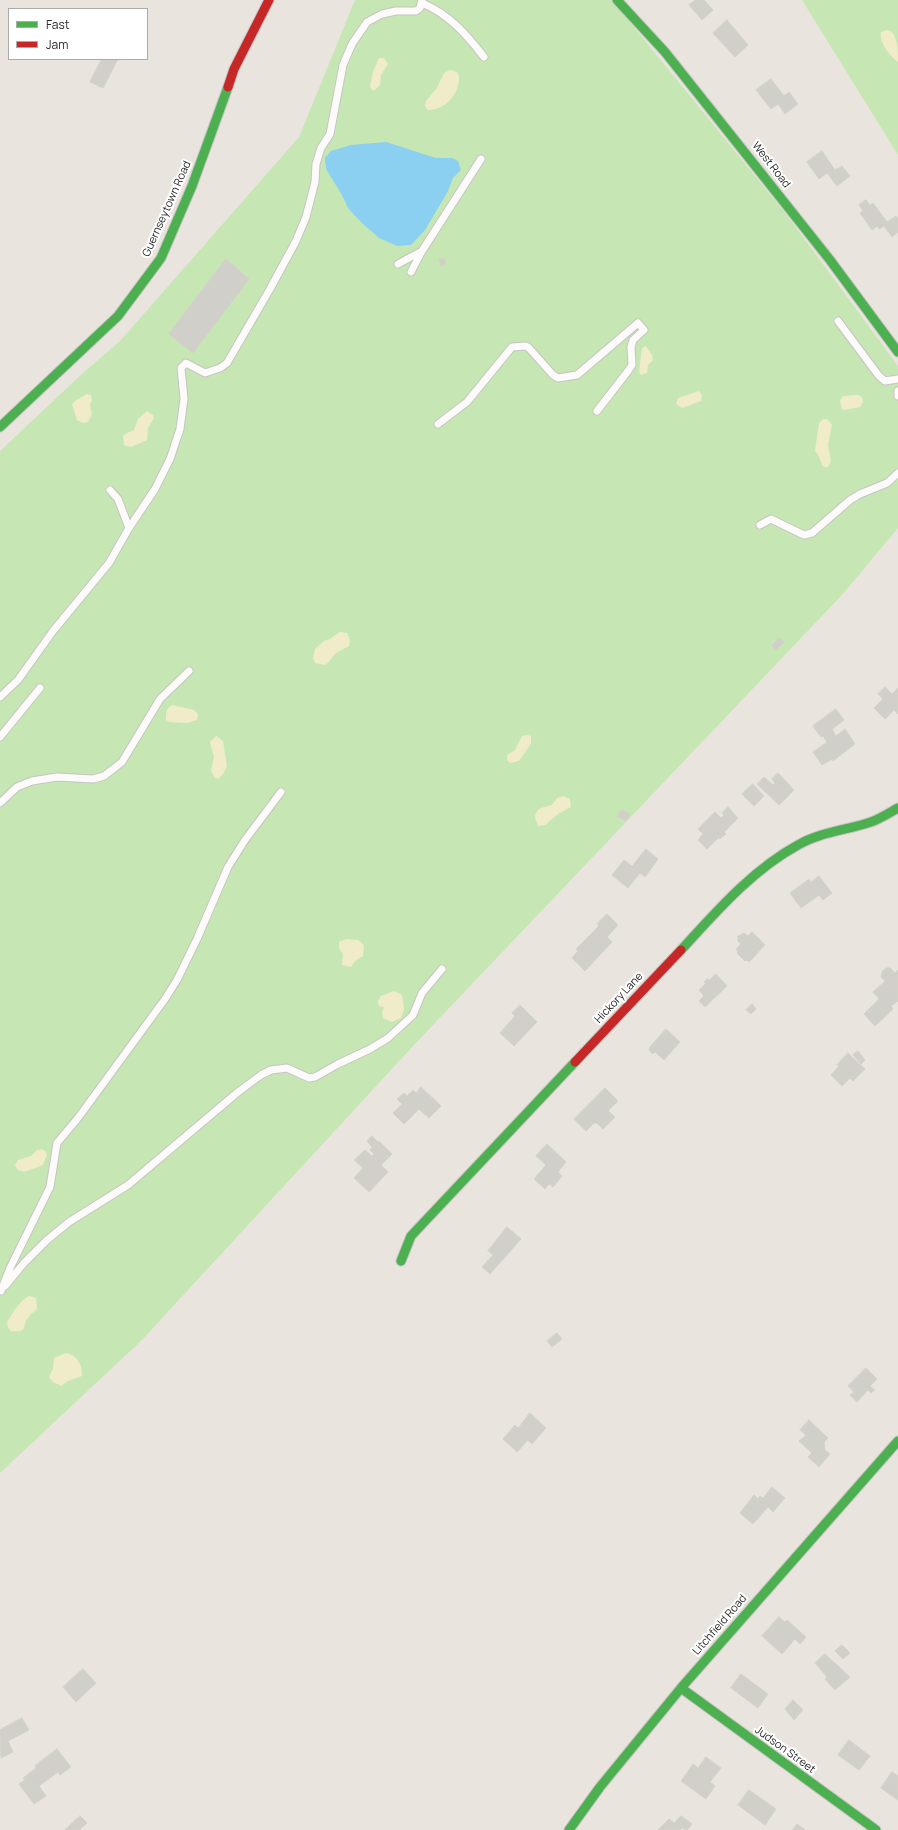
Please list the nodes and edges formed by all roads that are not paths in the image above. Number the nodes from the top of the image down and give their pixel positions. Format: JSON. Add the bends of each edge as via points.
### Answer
{"nodes":[{"id":1,"x":269,"y":0,"type":"edge"},
{"id":2,"x":617,"y":0,"type":"edge"},
{"id":3,"x":422,"y":1,"type":"edge"},
{"id":4,"x":484,"y":57,"type":"dead end"},
{"id":5,"x":480,"y":159,"type":"dead end"},
{"id":6,"x":422,"y":251,"type":"junction"},
{"id":7,"x":398,"y":264,"type":"dead end"},
{"id":8,"x":411,"y":272,"type":"dead end"},
{"id":9,"x":838,"y":321,"type":"dead end"},
{"id":10,"x":898,"y":352,"type":"edge"},
{"id":11,"x":898,"y":380,"type":"edge"},
{"id":12,"x":898,"y":392,"type":"edge"},
{"id":13,"x":898,"y":396,"type":"edge"},
{"id":14,"x":597,"y":411,"type":"dead end"},
{"id":15,"x":438,"y":424,"type":"dead end"},
{"id":16,"x":0,"y":427,"type":"edge"},
{"id":17,"x":898,"y":473,"type":"edge"},
{"id":18,"x":110,"y":490,"type":"dead end"},
{"id":19,"x":760,"y":525,"type":"dead end"},
{"id":20,"x":129,"y":528,"type":"junction"},
{"id":21,"x":189,"y":671,"type":"dead end"},
{"id":22,"x":40,"y":688,"type":"dead end"},
{"id":23,"x":0,"y":697,"type":"edge"},
{"id":24,"x":0,"y":738,"type":"edge"},
{"id":25,"x":281,"y":792,"type":"dead end"},
{"id":26,"x":0,"y":803,"type":"edge"},
{"id":27,"x":898,"y":808,"type":"edge"},
{"id":28,"x":442,"y":969,"type":"dead end"},
{"id":29,"x":400,"y":1261,"type":"dead end"},
{"id":30,"x":1,"y":1293,"type":"edge"},
{"id":31,"x":898,"y":1441,"type":"edge"},
{"id":32,"x":681,"y":1688,"type":"junction"},
{"id":33,"x":569,"y":1830,"type":"edge"},
{"id":34,"x":876,"y":1830,"type":"edge"}],
"edges":[{"from":1,"to":16,"type":"street","name":"Guernseytown Road","via":[[234,69],[192,186],[161,258],[118,316]]},
{"from":2,"to":10,"type":"street","name":"West Road","via":[[665,52],[830,260]]},
{"from":3,"to":4,"type":"lane","via":[[456,24]]},
{"from":3,"to":20,"type":"lane","via":[[416,11],[382,14],[367,22],[352,44],[343,65],[330,134],[321,148],[316,164],[312,201],[296,241],[227,363],[205,373],[186,363],[181,368],[184,400],[180,429],[155,489]]},
{"from":5,"to":6,"type":"lane"},
{"from":6,"to":7,"type":"lane"},
{"from":6,"to":8,"type":"lane"},
{"from":9,"to":11,"type":"lane","via":[[879,376],[885,381]]},
{"from":12,"to":13,"type":"lane"},
{"from":14,"to":15,"type":"lane","via":[[632,365],[633,340],[644,330],[638,323],[577,375],[558,378],[529,348],[512,347],[467,402]]},
{"from":17,"to":19,"type":"lane","via":[[887,483],[850,500],[812,532],[804,535],[771,519]]},
{"from":18,"to":20,"type":"lane","via":[[118,499]]},
{"from":20,"to":23,"type":"lane","via":[[109,563],[53,631],[18,680]]},
{"from":21,"to":26,"type":"lane","via":[[160,699],[122,762],[104,776],[93,779],[57,777],[32,781],[17,787]]},
{"from":22,"to":24,"type":"lane"},
{"from":25,"to":30,"type":"lane","via":[[228,866],[177,980],[78,1118],[57,1143],[50,1187],[10,1268]]},
{"from":27,"to":29,"type":"street","name":"Hickory Lane","via":[[872,822],[799,844],[766,867],[730,898],[411,1236]]},
{"from":28,"to":30,"type":"lane","via":[[422,993],[413,1015],[388,1038],[315,1077],[309,1078],[287,1068],[271,1070],[261,1075],[128,1185],[69,1222],[47,1240],[24,1263]]},
{"from":31,"to":32,"type":"street","name":"Litchfield Road"},
{"from":32,"to":33,"type":"street","name":"Litchfield Road","via":[[600,1787]]},
{"from":32,"to":34,"type":"street","name":"Judson Street"}]}
